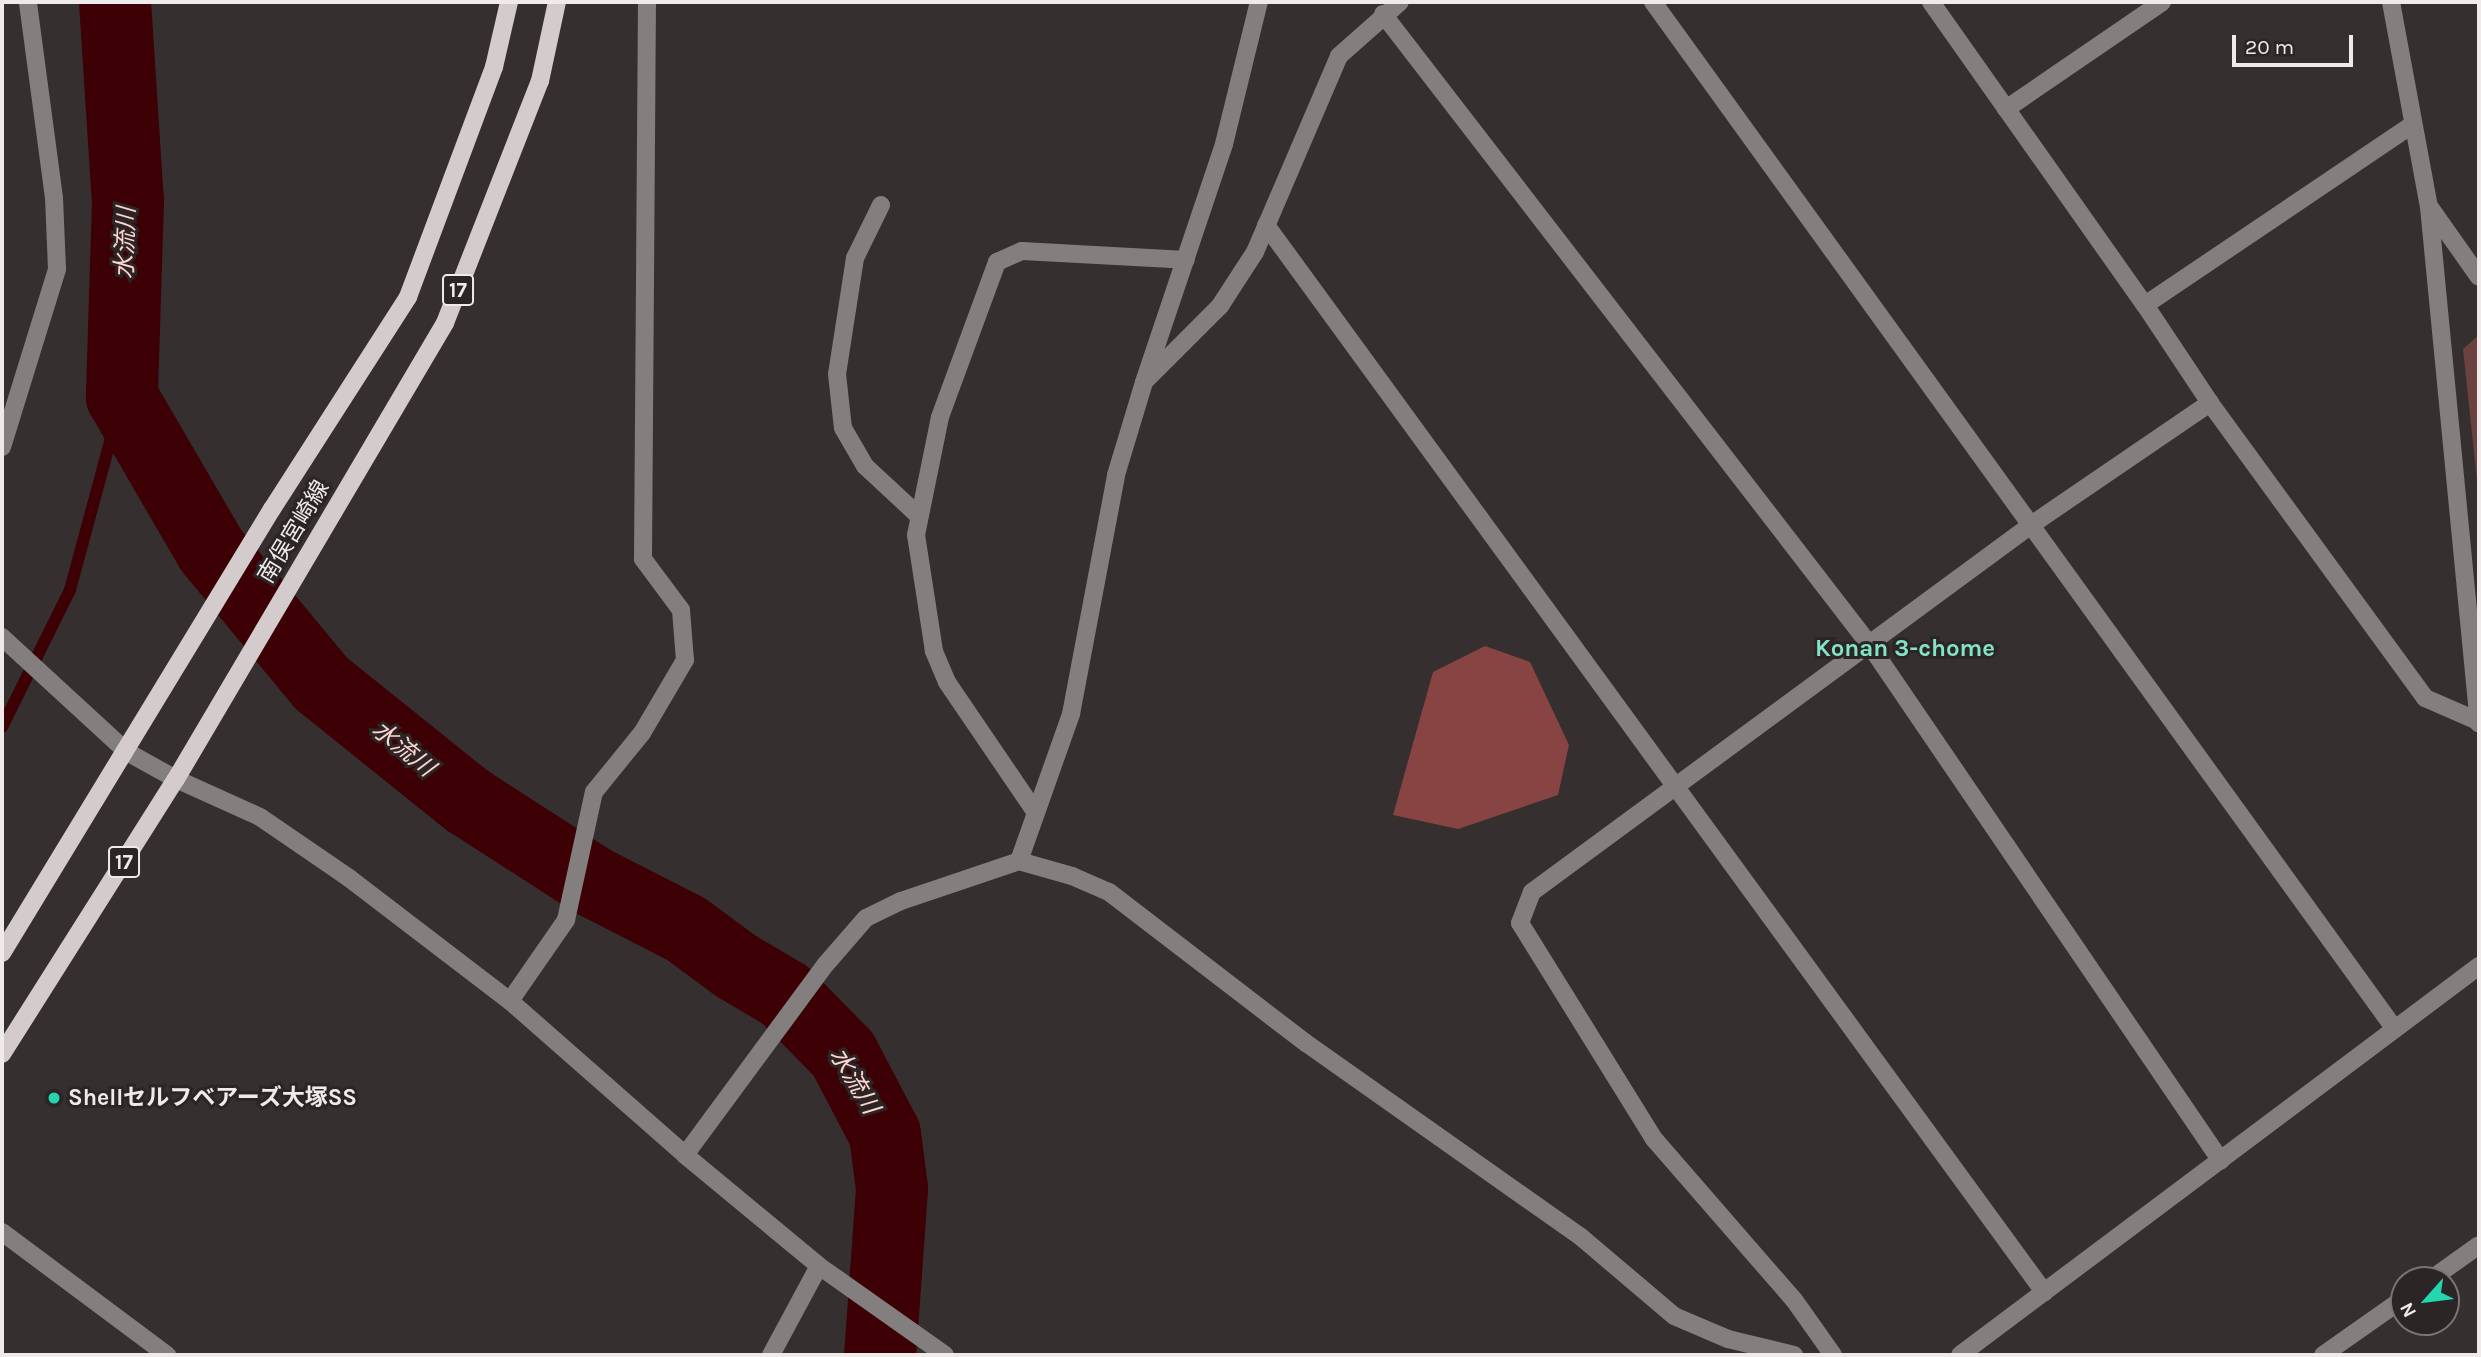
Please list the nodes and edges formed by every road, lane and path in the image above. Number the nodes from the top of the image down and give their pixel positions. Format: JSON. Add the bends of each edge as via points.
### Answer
{"nodes":[{"id":1,"x":28,"y":2,"type":"edge"},
{"id":2,"x":509,"y":2,"type":"edge"},
{"id":3,"x":557,"y":2,"type":"edge"},
{"id":4,"x":647,"y":2,"type":"edge"},
{"id":5,"x":1259,"y":2,"type":"edge"},
{"id":6,"x":1400,"y":2,"type":"edge"},
{"id":7,"x":1653,"y":2,"type":"edge"},
{"id":8,"x":1931,"y":2,"type":"edge"},
{"id":9,"x":2162,"y":2,"type":"edge"},
{"id":10,"x":2391,"y":2,"type":"edge"},
{"id":11,"x":1383,"y":14,"type":"junction"},
{"id":12,"x":2006,"y":109,"type":"junction"},
{"id":13,"x":2413,"y":124,"type":"junction"},
{"id":14,"x":881,"y":205,"type":"dead end"},
{"id":15,"x":2429,"y":206,"type":"junction"},
{"id":16,"x":1266,"y":225,"type":"junction"},
{"id":17,"x":1186,"y":260,"type":"junction"},
{"id":18,"x":2479,"y":277,"type":"edge"},
{"id":19,"x":2144,"y":305,"type":"junction"},
{"id":20,"x":1144,"y":382,"type":"junction"},
{"id":21,"x":2210,"y":403,"type":"junction"},
{"id":22,"x":2,"y":447,"type":"edge"},
{"id":23,"x":919,"y":516,"type":"junction"},
{"id":24,"x":2031,"y":525,"type":"junction"},
{"id":25,"x":2,"y":637,"type":"edge"},
{"id":26,"x":1869,"y":644,"type":"junction"},
{"id":27,"x":2479,"y":722,"type":"edge"},
{"id":28,"x":127,"y":751,"type":"junction"},
{"id":29,"x":176,"y":779,"type":"junction"},
{"id":30,"x":1675,"y":786,"type":"junction"},
{"id":31,"x":1035,"y":813,"type":"junction"},
{"id":32,"x":1018,"y":861,"type":"junction"},
{"id":33,"x":2,"y":953,"type":"edge"},
{"id":34,"x":2479,"y":966,"type":"edge"},
{"id":35,"x":510,"y":1001,"type":"junction"},
{"id":36,"x":2393,"y":1028,"type":"junction"},
{"id":37,"x":2,"y":1054,"type":"edge"},
{"id":38,"x":685,"y":1156,"type":"junction"},
{"id":39,"x":2221,"y":1161,"type":"junction"},
{"id":40,"x":2,"y":1232,"type":"edge"},
{"id":41,"x":2479,"y":1245,"type":"edge"},
{"id":42,"x":819,"y":1266,"type":"junction"},
{"id":43,"x":2450,"y":1266,"type":"edge"},
{"id":44,"x":2044,"y":1292,"type":"junction"},
{"id":45,"x":2390,"y":1308,"type":"edge"},
{"id":46,"x":167,"y":1355,"type":"edge"},
{"id":47,"x":771,"y":1355,"type":"edge"},
{"id":48,"x":945,"y":1355,"type":"edge"},
{"id":49,"x":1794,"y":1355,"type":"edge"},
{"id":50,"x":1833,"y":1355,"type":"edge"},
{"id":51,"x":1960,"y":1355,"type":"edge"},
{"id":52,"x":2323,"y":1355,"type":"edge"}],
"edges":[{"from":1,"to":22,"type":"street","via":[[54,198],[57,269]]},
{"from":2,"to":28,"type":"main road","name":"南俣宮崎線","number":"17","via":[[494,67],[408,297],[272,509]]},
{"from":3,"to":29,"type":"main road","name":"南俣宮崎線","number":"17","via":[[540,81],[445,323]]},
{"from":4,"to":35,"type":"street","via":[[643,559],[681,610],[685,660],[642,733],[594,792],[566,920]]},
{"from":5,"to":17,"type":"street","via":[[1224,144]]},
{"from":6,"to":11,"type":"street"},
{"from":7,"to":24,"type":"street"},
{"from":8,"to":12,"type":"street"},
{"from":9,"to":12,"type":"street"},
{"from":10,"to":13,"type":"street"},
{"from":11,"to":16,"type":"street","via":[[1339,56]]},
{"from":11,"to":26,"type":"street"},
{"from":12,"to":19,"type":"street"},
{"from":13,"to":15,"type":"street"},
{"from":13,"to":19,"type":"street"},
{"from":14,"to":23,"type":"street","via":[[855,258],[837,374],[843,428],[865,466]]},
{"from":15,"to":18,"type":"street"},
{"from":15,"to":27,"type":"street"},
{"from":16,"to":20,"type":"street","via":[[1255,252],[1220,306]]},
{"from":16,"to":30,"type":"street"},
{"from":17,"to":20,"type":"street"},
{"from":17,"to":23,"type":"street","via":[[1022,251],[997,262],[940,417]]},
{"from":19,"to":21,"type":"street"},
{"from":20,"to":31,"type":"street","via":[[1116,475],[1071,714]]},
{"from":21,"to":24,"type":"street"},
{"from":21,"to":27,"type":"street","via":[[2426,698]]},
{"from":23,"to":31,"type":"street","via":[[916,536],[934,652],[947,682]]},
{"from":24,"to":26,"type":"street"},
{"from":24,"to":36,"type":"street"},
{"from":25,"to":28,"type":"street"},
{"from":26,"to":30,"type":"street"},
{"from":26,"to":39,"type":"street"},
{"from":28,"to":29,"type":"street"},
{"from":28,"to":33,"type":"main road","name":"南俣宮崎線","number":"17"},
{"from":29,"to":35,"type":"street","via":[[260,817],[349,878]]},
{"from":29,"to":37,"type":"main road","name":"南俣宮崎線","number":"17"},
{"from":30,"to":44,"type":"street"},
{"from":30,"to":50,"type":"street","via":[[1532,892],[1520,923],[1654,1139],[1794,1300]]},
{"from":31,"to":32,"type":"street"},
{"from":32,"to":38,"type":"street","via":[[901,901],[866,918],[826,964]]},
{"from":32,"to":49,"type":"street","via":[[1109,892],[1306,1043],[1581,1237],[1674,1316],[1728,1339]]},
{"from":34,"to":36,"type":"street"},
{"from":35,"to":38,"type":"street"},
{"from":36,"to":39,"type":"street"},
{"from":38,"to":42,"type":"street"},
{"from":39,"to":44,"type":"street"},
{"from":40,"to":46,"type":"street"},
{"from":41,"to":43,"type":"street"},
{"from":42,"to":47,"type":"street"},
{"from":42,"to":48,"type":"street"},
{"from":44,"to":51,"type":"street"},
{"from":45,"to":52,"type":"street"}]}
